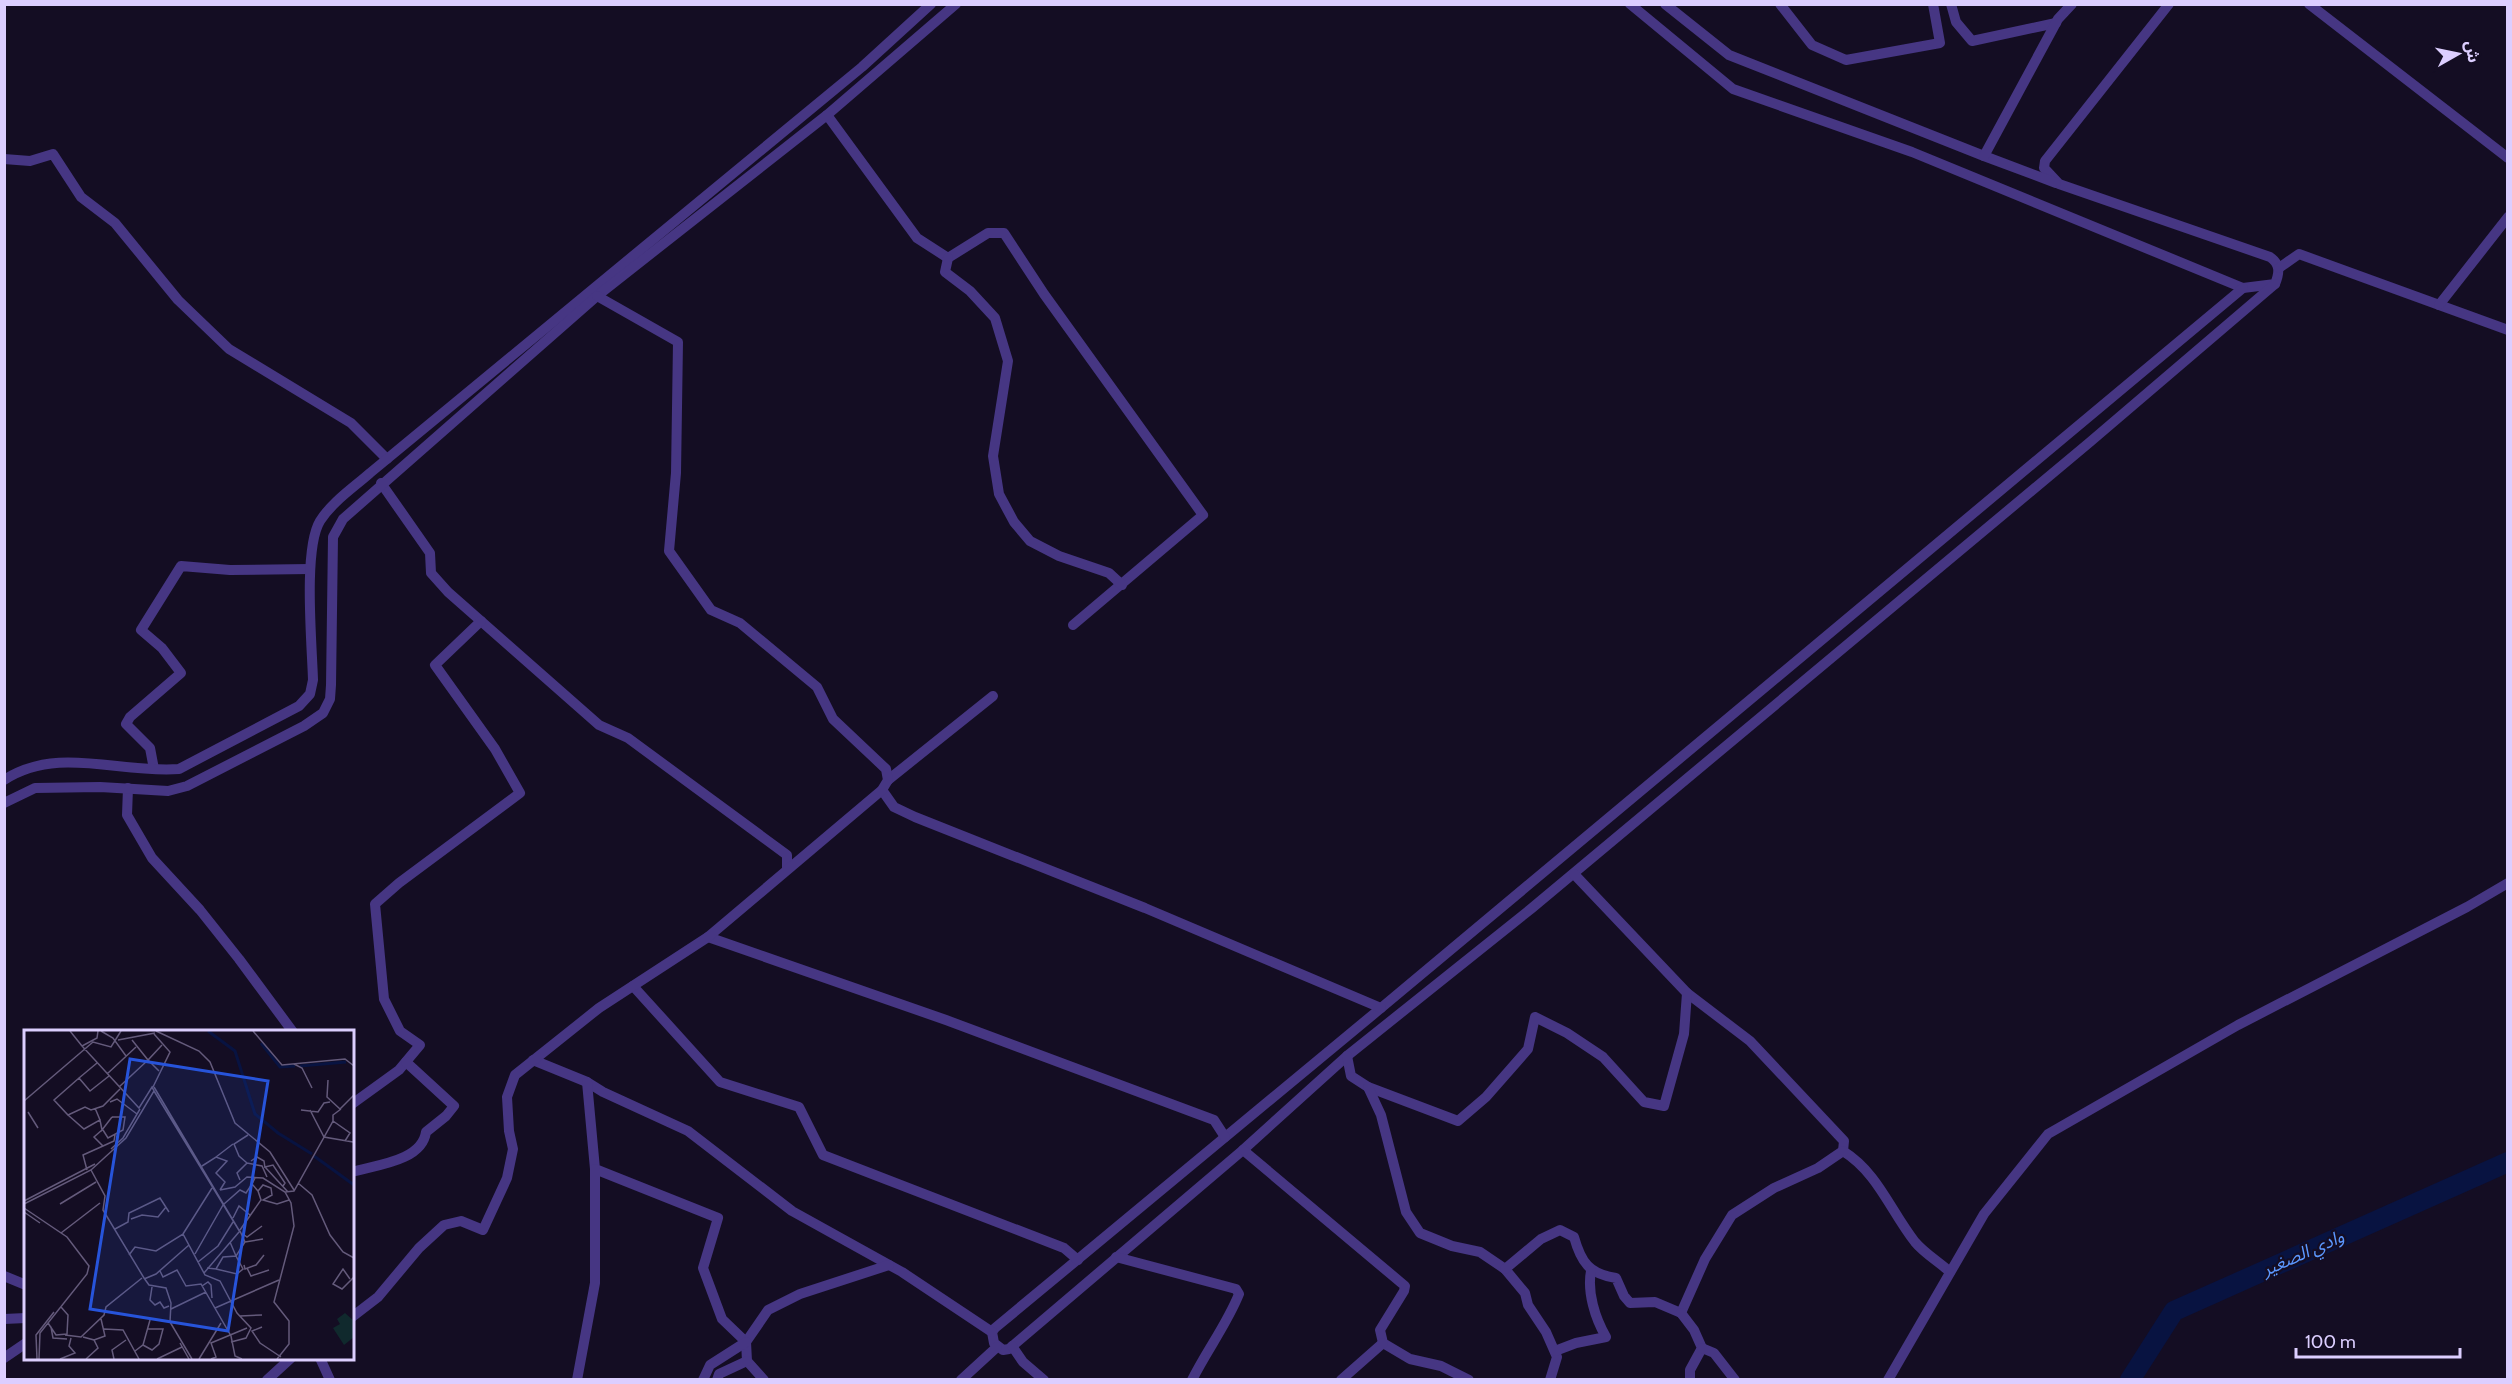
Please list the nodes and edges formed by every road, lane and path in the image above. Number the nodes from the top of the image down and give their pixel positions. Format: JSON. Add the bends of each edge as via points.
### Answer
{"nodes":[{"id":1,"x":931,"y":4,"type":"edge"},
{"id":2,"x":956,"y":4,"type":"edge"},
{"id":3,"x":1630,"y":4,"type":"edge"},
{"id":4,"x":1665,"y":4,"type":"edge"},
{"id":5,"x":1780,"y":4,"type":"edge"},
{"id":6,"x":1933,"y":4,"type":"edge"},
{"id":7,"x":1951,"y":4,"type":"edge"},
{"id":8,"x":2072,"y":4,"type":"edge"},
{"id":9,"x":2169,"y":4,"type":"edge"},
{"id":10,"x":2309,"y":4,"type":"edge"},
{"id":11,"x":2056,"y":23,"type":"junction"},
{"id":12,"x":827,"y":115,"type":"junction"},
{"id":13,"x":1984,"y":156,"type":"junction"},
{"id":14,"x":2508,"y":158,"type":"edge"},
{"id":15,"x":4,"y":159,"type":"edge"},
{"id":16,"x":2059,"y":184,"type":"junction"},
{"id":17,"x":2508,"y":217,"type":"edge"},
{"id":18,"x":948,"y":258,"type":"junction"},
{"id":19,"x":2279,"y":268,"type":"junction"},
{"id":20,"x":2275,"y":284,"type":"junction"},
{"id":21,"x":2243,"y":288,"type":"junction"},
{"id":22,"x":597,"y":296,"type":"junction"},
{"id":23,"x":2439,"y":305,"type":"junction"},
{"id":24,"x":2508,"y":330,"type":"edge"},
{"id":25,"x":387,"y":459,"type":"junction"},
{"id":26,"x":381,"y":483,"type":"junction"},
{"id":27,"x":310,"y":569,"type":"junction"},
{"id":28,"x":1122,"y":585,"type":"junction"},
{"id":29,"x":481,"y":621,"type":"junction"},
{"id":30,"x":1073,"y":625,"type":"dead end"},
{"id":31,"x":993,"y":696,"type":"dead end"},
{"id":32,"x":154,"y":770,"type":"junction"},
{"id":33,"x":4,"y":780,"type":"edge"},
{"id":34,"x":888,"y":780,"type":"junction"},
{"id":35,"x":128,"y":788,"type":"junction"},
{"id":36,"x":882,"y":790,"type":"junction"},
{"id":37,"x":4,"y":803,"type":"edge"},
{"id":38,"x":787,"y":869,"type":"junction"},
{"id":39,"x":1574,"y":874,"type":"junction"},
{"id":40,"x":2508,"y":883,"type":"edge"},
{"id":41,"x":708,"y":937,"type":"junction"},
{"id":42,"x":633,"y":986,"type":"junction"},
{"id":43,"x":1687,"y":993,"type":"junction"},
{"id":44,"x":1381,"y":1008,"type":"junction"},
{"id":45,"x":292,"y":1030,"type":"edge"},
{"id":46,"x":1347,"y":1056,"type":"junction"},
{"id":47,"x":534,"y":1060,"type":"junction"},
{"id":48,"x":406,"y":1062,"type":"junction"},
{"id":49,"x":587,"y":1082,"type":"junction"},
{"id":50,"x":1368,"y":1087,"type":"junction"},
{"id":51,"x":354,"y":1103,"type":"edge"},
{"id":52,"x":1225,"y":1137,"type":"junction"},
{"id":53,"x":1242,"y":1150,"type":"junction"},
{"id":54,"x":1843,"y":1151,"type":"junction"},
{"id":55,"x":595,"y":1169,"type":"junction"},
{"id":56,"x":354,"y":1171,"type":"edge"},
{"id":57,"x":1116,"y":1257,"type":"junction"},
{"id":58,"x":1078,"y":1260,"type":"junction"},
{"id":59,"x":889,"y":1265,"type":"junction"},
{"id":60,"x":1504,"y":1269,"type":"junction"},
{"id":61,"x":1591,"y":1271,"type":"junction"},
{"id":62,"x":1950,"y":1272,"type":"junction"},
{"id":63,"x":4,"y":1276,"type":"edge"},
{"id":64,"x":24,"y":1284,"type":"edge"},
{"id":65,"x":1681,"y":1313,"type":"junction"},
{"id":66,"x":354,"y":1315,"type":"edge"},
{"id":67,"x":24,"y":1318,"type":"edge"},
{"id":68,"x":4,"y":1319,"type":"edge"},
{"id":69,"x":992,"y":1332,"type":"junction"},
{"id":70,"x":746,"y":1342,"type":"junction"},
{"id":71,"x":1383,"y":1343,"type":"junction"},
{"id":72,"x":24,"y":1344,"type":"edge"},
{"id":73,"x":998,"y":1347,"type":"junction"},
{"id":74,"x":1012,"y":1347,"type":"junction"},
{"id":75,"x":1702,"y":1348,"type":"junction"},
{"id":76,"x":1555,"y":1351,"type":"junction"},
{"id":77,"x":4,"y":1358,"type":"edge"},
{"id":78,"x":290,"y":1360,"type":"edge"},
{"id":79,"x":320,"y":1360,"type":"edge"},
{"id":80,"x":747,"y":1361,"type":"junction"},
{"id":81,"x":982,"y":1361,"type":"junction"},
{"id":82,"x":267,"y":1380,"type":"edge"},
{"id":83,"x":330,"y":1380,"type":"edge"},
{"id":84,"x":577,"y":1380,"type":"edge"},
{"id":85,"x":703,"y":1380,"type":"edge"},
{"id":86,"x":717,"y":1380,"type":"edge"},
{"id":87,"x":764,"y":1380,"type":"edge"},
{"id":88,"x":961,"y":1380,"type":"edge"},
{"id":89,"x":973,"y":1380,"type":"edge"},
{"id":90,"x":1044,"y":1380,"type":"edge"},
{"id":91,"x":1192,"y":1380,"type":"edge"},
{"id":92,"x":1341,"y":1380,"type":"edge"},
{"id":93,"x":1469,"y":1380,"type":"edge"},
{"id":94,"x":1551,"y":1380,"type":"edge"},
{"id":95,"x":1690,"y":1380,"type":"edge"},
{"id":96,"x":1735,"y":1380,"type":"edge"},
{"id":97,"x":1888,"y":1380,"type":"edge"}],
"edges":[{"from":1,"to":25,"type":"street","via":[[862,67]]},
{"from":2,"to":12,"type":"street"},
{"from":3,"to":21,"type":"street","via":[[1733,89],[1912,152]]},
{"from":4,"to":13,"type":"street","via":[[1729,55]]},
{"from":5,"to":6,"type":"street","via":[[1812,45],[1846,60],[1940,43]]},
{"from":7,"to":11,"type":"street","via":[[1956,22],[1972,41]]},
{"from":8,"to":11,"type":"street"},
{"from":9,"to":16,"type":"street","via":[[2045,161],[2044,168]]},
{"from":10,"to":14,"type":"street"},
{"from":11,"to":13,"type":"street"},
{"from":12,"to":18,"type":"street","via":[[917,238]]},
{"from":12,"to":22,"type":"street"},
{"from":13,"to":16,"type":"street"},
{"from":15,"to":25,"type":"street","via":[[30,161],[53,153],[81,197],[115,223],[178,300],[229,349],[351,423]]},
{"from":16,"to":19,"type":"street","via":[[2270,257]]},
{"from":17,"to":23,"type":"street"},
{"from":18,"to":28,"type":"street","via":[[945,272],[995,318],[1008,361],[993,456],[999,494],[1030,541],[1059,556],[1109,573]]},
{"from":18,"to":28,"type":"street","via":[[988,233],[1005,233],[1044,294],[1203,514]]},
{"from":19,"to":20,"type":"street"},
{"from":19,"to":23,"type":"street","via":[[2299,254]]},
{"from":20,"to":21,"type":"street"},
{"from":20,"to":39,"type":"street"},
{"from":21,"to":44,"type":"street"},
{"from":22,"to":26,"type":"street"},
{"from":22,"to":34,"type":"street","via":[[678,342],[676,473],[669,551],[711,610],[740,623],[817,687],[833,719],[886,769]]},
{"from":23,"to":24,"type":"street"},
{"from":25,"to":27,"type":"street","via":[[319,522],[312,540]]},
{"from":26,"to":29,"type":"street","via":[[430,553],[432,573]]},
{"from":26,"to":35,"type":"street","via":[[342,519],[333,537],[331,685],[330,699],[323,712],[304,726],[187,786],[168,791]]},
{"from":27,"to":32,"type":"street","via":[[310,694],[299,706],[179,769]]},
{"from":27,"to":32,"type":"street","via":[[181,566],[141,630],[162,648],[181,673],[126,724],[150,748]]},
{"from":28,"to":30,"type":"street"},
{"from":29,"to":38,"type":"street","via":[[599,725],[628,738],[787,855]]},
{"from":29,"to":48,"type":"street","via":[[435,665],[520,793],[375,904],[384,999],[400,1031],[420,1045]]},
{"from":31,"to":34,"type":"street"},
{"from":32,"to":33,"type":"street","via":[[67,761],[20,770]]},
{"from":34,"to":36,"type":"street"},
{"from":35,"to":37,"type":"street","via":[[35,788]]},
{"from":35,"to":45,"type":"street","via":[[127,815],[152,858],[233,951]]},
{"from":36,"to":38,"type":"street"},
{"from":36,"to":44,"type":"street","via":[[894,807],[915,817],[1145,908]]},
{"from":38,"to":41,"type":"street"},
{"from":39,"to":43,"type":"street"},
{"from":39,"to":46,"type":"street"},
{"from":40,"to":62,"type":"street","via":[[2238,1025],[2048,1134],[1984,1214]]},
{"from":41,"to":42,"type":"street"},
{"from":41,"to":52,"type":"street","via":[[1214,1120]]},
{"from":42,"to":47,"type":"street"},
{"from":42,"to":58,"type":"street","via":[[720,1082],[799,1107],[823,1155],[1064,1248]]},
{"from":43,"to":50,"type":"street","via":[[1684,1034],[1664,1106],[1644,1102],[1603,1057],[1535,1017],[1528,1049],[1486,1097],[1458,1121]]},
{"from":43,"to":54,"type":"street","via":[[1750,1041],[1845,1141]]},
{"from":44,"to":52,"type":"street"},
{"from":46,"to":50,"type":"street","via":[[1351,1076]]},
{"from":46,"to":53,"type":"street"},
{"from":47,"to":49,"type":"street"},
{"from":47,"to":66,"type":"street","via":[[515,1075],[507,1097],[513,1149],[507,1178],[483,1230],[461,1221],[444,1225],[378,1297]]},
{"from":48,"to":51,"type":"street"},
{"from":48,"to":56,"type":"street","via":[[454,1106],[426,1132],[424,1142],[413,1153]]},
{"from":49,"to":55,"type":"street"},
{"from":49,"to":59,"type":"street","via":[[687,1131],[792,1211]]},
{"from":50,"to":60,"type":"street","via":[[1382,1115],[1406,1212],[1420,1233],[1480,1252]]},
{"from":52,"to":58,"type":"street"},
{"from":53,"to":57,"type":"street"},
{"from":53,"to":71,"type":"street","via":[[1405,1286],[1380,1330]]},
{"from":54,"to":62,"type":"street","via":[[1860,1162],[1917,1244]]},
{"from":54,"to":65,"type":"street","via":[[1731,1215],[1705,1259]]},
{"from":55,"to":70,"type":"street","via":[[718,1218],[703,1268],[722,1319]]},
{"from":55,"to":84,"type":"street","via":[[595,1283]]},
{"from":57,"to":74,"type":"street"},
{"from":57,"to":91,"type":"street","via":[[1236,1289],[1239,1294],[1233,1310]]},
{"from":58,"to":69,"type":"street"},
{"from":59,"to":69,"type":"street"},
{"from":59,"to":70,"type":"street","via":[[800,1294],[768,1310]]},
{"from":60,"to":61,"type":"street","via":[[1541,1239],[1560,1230],[1574,1237],[1578,1254]]},
{"from":60,"to":76,"type":"street","via":[[1525,1293]]},
{"from":61,"to":65,"type":"street","via":[[1616,1278],[1630,1303],[1655,1302]]},
{"from":61,"to":76,"type":"street","via":[[1588,1285],[1606,1337]]},
{"from":62,"to":97,"type":"street"},
{"from":63,"to":64,"type":"street"},
{"from":65,"to":75,"type":"street"},
{"from":67,"to":68,"type":"street"},
{"from":69,"to":73,"type":"street"},
{"from":70,"to":80,"type":"street"},
{"from":70,"to":85,"type":"street","via":[[710,1365]]},
{"from":71,"to":92,"type":"street"},
{"from":71,"to":93,"type":"street","via":[[1410,1359],[1441,1366]]},
{"from":72,"to":77,"type":"street"},
{"from":73,"to":74,"type":"street"},
{"from":73,"to":81,"type":"street"},
{"from":74,"to":90,"type":"street"},
{"from":75,"to":95,"type":"street","via":[[1690,1370]]},
{"from":75,"to":96,"type":"street","via":[[1713,1353]]},
{"from":76,"to":94,"type":"street"},
{"from":78,"to":82,"type":"street"},
{"from":79,"to":83,"type":"street"},
{"from":80,"to":86,"type":"street","via":[[719,1374]]},
{"from":80,"to":87,"type":"street"},
{"from":81,"to":88,"type":"street"},
{"from":81,"to":89,"type":"street"}]}
